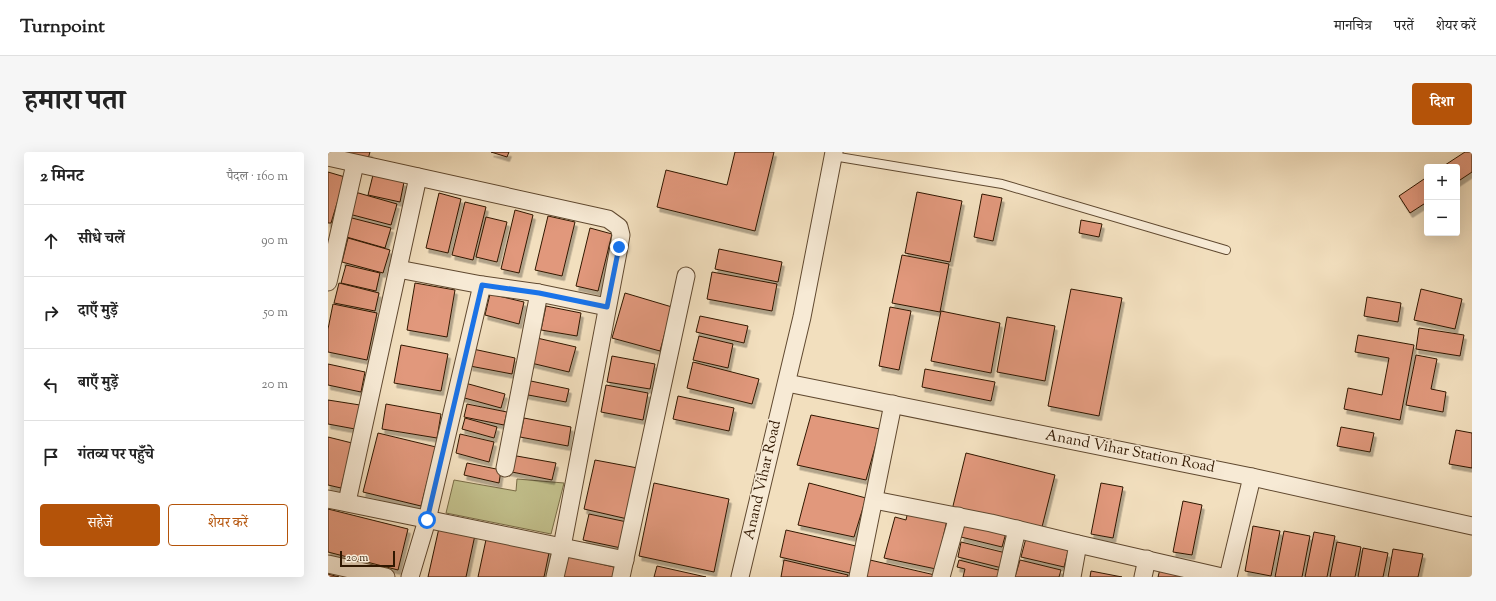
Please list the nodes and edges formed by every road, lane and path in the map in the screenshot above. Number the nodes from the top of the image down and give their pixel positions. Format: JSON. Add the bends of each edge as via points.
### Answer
{"nodes":[{"id":1,"x":833,"y":154,"type":"edge"},
{"id":2,"x":328,"y":157,"type":"edge"},
{"id":3,"x":355,"y":164,"type":"junction"},
{"id":4,"x":418,"y":177,"type":"junction"},
{"id":5,"x":1226,"y":250,"type":"dead end"},
{"id":6,"x":331,"y":252,"type":"edge"},
{"id":7,"x":398,"y":269,"type":"junction"},
{"id":8,"x":686,"y":276,"type":"dead end"},
{"id":9,"x":328,"y":282,"type":"edge"},
{"id":10,"x":482,"y":285,"type":"junction"},
{"id":11,"x":539,"y":293,"type":"junction"},
{"id":12,"x":607,"y":307,"type":"junction"},
{"id":13,"x":787,"y":383,"type":"junction"},
{"id":14,"x":893,"y":404,"type":"junction"},
{"id":15,"x":505,"y":468,"type":"dead end"},
{"id":16,"x":1252,"y":477,"type":"junction"},
{"id":17,"x":328,"y":499,"type":"edge"},
{"id":18,"x":874,"y":500,"type":"junction"},
{"id":19,"x":347,"y":502,"type":"junction"},
{"id":20,"x":958,"y":516,"type":"junction"},
{"id":21,"x":427,"y":520,"type":"junction"},
{"id":22,"x":1472,"y":526,"type":"edge"},
{"id":23,"x":1017,"y":529,"type":"junction"},
{"id":24,"x":1078,"y":544,"type":"junction"},
{"id":25,"x":562,"y":547,"type":"junction"},
{"id":26,"x":1147,"y":559,"type":"junction"},
{"id":27,"x":625,"y":560,"type":"junction"},
{"id":28,"x":328,"y":564,"type":"edge"},
{"id":29,"x":386,"y":577,"type":"edge"},
{"id":30,"x":410,"y":577,"type":"edge"},
{"id":31,"x":555,"y":577,"type":"edge"},
{"id":32,"x":621,"y":577,"type":"edge"},
{"id":33,"x":740,"y":577,"type":"edge"},
{"id":34,"x":858,"y":577,"type":"edge"},
{"id":35,"x":941,"y":577,"type":"edge"},
{"id":36,"x":1006,"y":577,"type":"edge"},
{"id":37,"x":1072,"y":577,"type":"edge"},
{"id":38,"x":1143,"y":577,"type":"edge"},
{"id":39,"x":1222,"y":577,"type":"edge"},
{"id":40,"x":1228,"y":577,"type":"edge"}],
"edges":[{"from":1,"to":5,"type":"lane","via":[[1002,184]]},
{"from":1,"to":13,"type":"street","name":"Anand Vihar Road"},
{"from":2,"to":3,"type":"street"},
{"from":3,"to":4,"type":"street"},
{"from":3,"to":6,"type":"street"},
{"from":4,"to":7,"type":"street"},
{"from":4,"to":12,"type":"street","via":[[608,219],[619,227],[621,235]]},
{"from":6,"to":9,"type":"street"},
{"from":7,"to":10,"type":"street"},
{"from":7,"to":19,"type":"street"},
{"from":8,"to":27,"type":"street"},
{"from":10,"to":11,"type":"street"},
{"from":10,"to":21,"type":"street"},
{"from":11,"to":12,"type":"street"},
{"from":11,"to":15,"type":"street"},
{"from":12,"to":25,"type":"street"},
{"from":13,"to":14,"type":"street","name":"Anand Vihar Station Road"},
{"from":13,"to":33,"type":"street","name":"Anand Vihar Road"},
{"from":14,"to":16,"type":"street","name":"Anand Vihar Station Road"},
{"from":14,"to":18,"type":"street"},
{"from":16,"to":22,"type":"street","name":"Anand Vihar Station Road"},
{"from":16,"to":40,"type":"street"},
{"from":17,"to":19,"type":"street"},
{"from":18,"to":20,"type":"street"},
{"from":18,"to":34,"type":"street"},
{"from":19,"to":21,"type":"street"},
{"from":20,"to":23,"type":"street"},
{"from":20,"to":35,"type":"street"},
{"from":21,"to":25,"type":"street"},
{"from":21,"to":30,"type":"street"},
{"from":23,"to":24,"type":"street"},
{"from":23,"to":36,"type":"street"},
{"from":24,"to":26,"type":"street"},
{"from":24,"to":37,"type":"street"},
{"from":25,"to":27,"type":"street"},
{"from":25,"to":31,"type":"street"},
{"from":26,"to":38,"type":"street"},
{"from":26,"to":39,"type":"street"},
{"from":27,"to":32,"type":"street"},
{"from":28,"to":29,"type":"street"}]}
